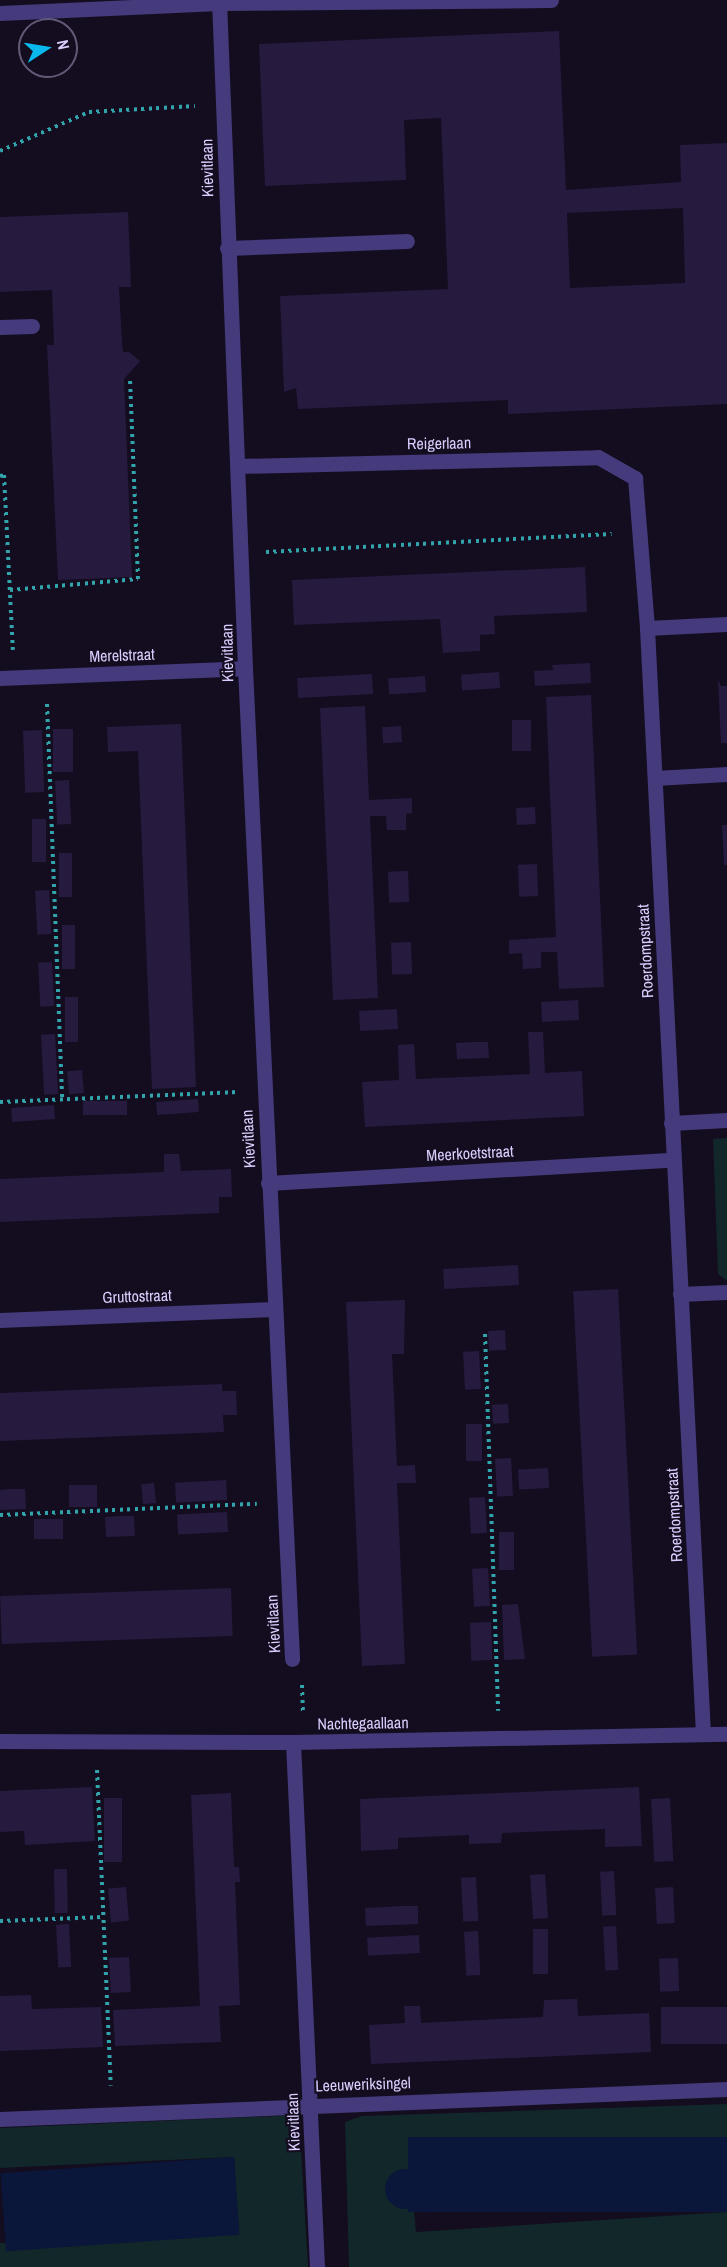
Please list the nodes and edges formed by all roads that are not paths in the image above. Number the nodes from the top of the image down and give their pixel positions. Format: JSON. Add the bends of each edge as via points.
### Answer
{"nodes":[{"id":1,"x":552,"y":0,"type":"edge"},
{"id":2,"x":219,"y":2,"type":"edge"},
{"id":3,"x":0,"y":13,"type":"edge"},
{"id":4,"x":406,"y":241,"type":"dead end"},
{"id":5,"x":227,"y":248,"type":"junction"},
{"id":6,"x":32,"y":326,"type":"dead end"},
{"id":7,"x":0,"y":327,"type":"edge"},
{"id":8,"x":239,"y":466,"type":"junction"},
{"id":9,"x":635,"y":478,"type":"joint"},
{"id":10,"x":727,"y":624,"type":"edge"},
{"id":11,"x":647,"y":628,"type":"junction"},
{"id":12,"x":245,"y":668,"type":"junction"},
{"id":13,"x":7,"y":678,"type":"edge"},
{"id":14,"x":727,"y":774,"type":"edge"},
{"id":15,"x":655,"y":778,"type":"junction"},
{"id":16,"x":727,"y":1120,"type":"edge"},
{"id":17,"x":672,"y":1123,"type":"junction"},
{"id":18,"x":673,"y":1160,"type":"junction"},
{"id":19,"x":268,"y":1183,"type":"junction"},
{"id":20,"x":727,"y":1292,"type":"edge"},
{"id":21,"x":680,"y":1294,"type":"junction"},
{"id":22,"x":275,"y":1309,"type":"junction"},
{"id":23,"x":0,"y":1320,"type":"edge"},
{"id":24,"x":292,"y":1659,"type":"road end"},
{"id":25,"x":703,"y":1734,"type":"junction"},
{"id":26,"x":727,"y":1734,"type":"edge"},
{"id":27,"x":0,"y":1741,"type":"edge"},
{"id":28,"x":293,"y":1742,"type":"junction"},
{"id":29,"x":727,"y":2089,"type":"edge"},
{"id":30,"x":310,"y":2104,"type":"junction"},
{"id":31,"x":0,"y":2119,"type":"edge"},
{"id":32,"x":317,"y":2267,"type":"edge"}],
"edges":[{"from":1,"to":2,"type":"street"},
{"from":2,"to":3,"type":"street"},
{"from":2,"to":5,"type":"street","name":"Kievitlaan"},
{"from":4,"to":5,"type":"street"},
{"from":5,"to":8,"type":"street","name":"Kievitlaan"},
{"from":6,"to":7,"type":"street"},
{"from":8,"to":9,"type":"street","name":"Reigerlaan","via":[[598,457]]},
{"from":8,"to":12,"type":"street","name":"Kievitlaan"},
{"from":9,"to":11,"type":"street","name":"Roerdompstraat"},
{"from":10,"to":11,"type":"street"},
{"from":11,"to":15,"type":"street","name":"Roerdompstraat"},
{"from":12,"to":13,"type":"street","name":"Merelstraat"},
{"from":12,"to":19,"type":"street","name":"Kievitlaan"},
{"from":14,"to":15,"type":"street"},
{"from":15,"to":17,"type":"street","name":"Roerdompstraat"},
{"from":16,"to":17,"type":"street"},
{"from":17,"to":18,"type":"street","name":"Roerdompstraat"},
{"from":18,"to":19,"type":"street","name":"Meerkoetstraat"},
{"from":18,"to":21,"type":"street","name":"Roerdompstraat"},
{"from":19,"to":22,"type":"street","name":"Kievitlaan"},
{"from":20,"to":21,"type":"street"},
{"from":21,"to":25,"type":"street","name":"Roerdompstraat"},
{"from":22,"to":23,"type":"street","name":"Gruttostraat"},
{"from":22,"to":24,"type":"street","name":"Kievitlaan"},
{"from":25,"to":26,"type":"street","name":"Nachtegaallaan"},
{"from":25,"to":28,"type":"street","name":"Nachtegaallaan"},
{"from":27,"to":28,"type":"street","name":"Nachtegaallaan"},
{"from":28,"to":30,"type":"street","name":"Kievitlaan"},
{"from":29,"to":30,"type":"street","name":"Leeuweriksingel"},
{"from":30,"to":31,"type":"street","name":"Leeuweriksingel"},
{"from":30,"to":32,"type":"street","name":"Kievitlaan"}]}
